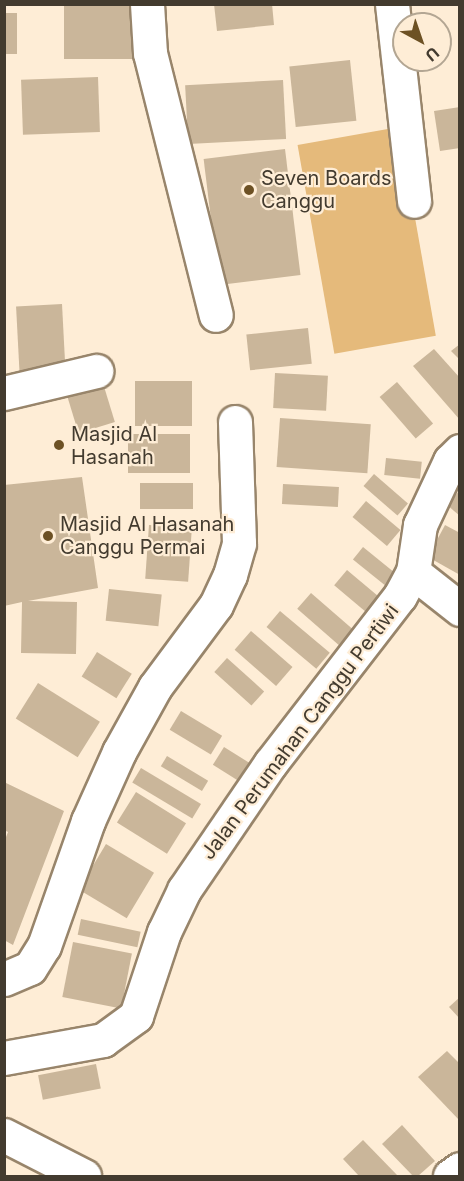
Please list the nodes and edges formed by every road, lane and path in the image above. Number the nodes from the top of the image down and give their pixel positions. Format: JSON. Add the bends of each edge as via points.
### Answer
{"nodes":[{"id":1,"x":147,"y":4,"type":"edge"},
{"id":2,"x":392,"y":4,"type":"edge"},
{"id":3,"x":414,"y":201,"type":"dead end"},
{"id":4,"x":216,"y":315,"type":"dead end"},
{"id":5,"x":96,"y":371,"type":"dead end"},
{"id":6,"x":4,"y":393,"type":"edge"},
{"id":7,"x":235,"y":422,"type":"dead end"},
{"id":8,"x":459,"y":451,"type":"edge"},
{"id":9,"x":413,"y":572,"type":"junction"},
{"id":10,"x":459,"y":609,"type":"edge"},
{"id":11,"x":4,"y":979,"type":"edge"},
{"id":12,"x":4,"y":1058,"type":"edge"},
{"id":13,"x":14,"y":1139,"type":"edge"},
{"id":14,"x":459,"y":1169,"type":"edge"},
{"id":15,"x":84,"y":1176,"type":"edge"},
{"id":16,"x":450,"y":1176,"type":"edge"}],
"edges":[{"from":1,"to":4,"type":"street","via":[[150,53]]},
{"from":2,"to":3,"type":"street"},
{"from":5,"to":6,"type":"street"},
{"from":7,"to":11,"type":"street","via":[[239,543],[230,575],[216,605],[155,687],[119,752],[88,821],[44,946],[30,968]]},
{"from":8,"to":9,"type":"street","name":"Jalan Perumahan Canggu Pertiwi","via":[[435,490],[420,525]]},
{"from":9,"to":10,"type":"street"},
{"from":9,"to":12,"type":"street","name":"Jalan Perumahan Canggu Pertiwi","via":[[400,596],[270,764],[183,890],[164,932],[136,1016],[103,1040]]},
{"from":13,"to":15,"type":"street"},
{"from":14,"to":16,"type":"street"}]}
